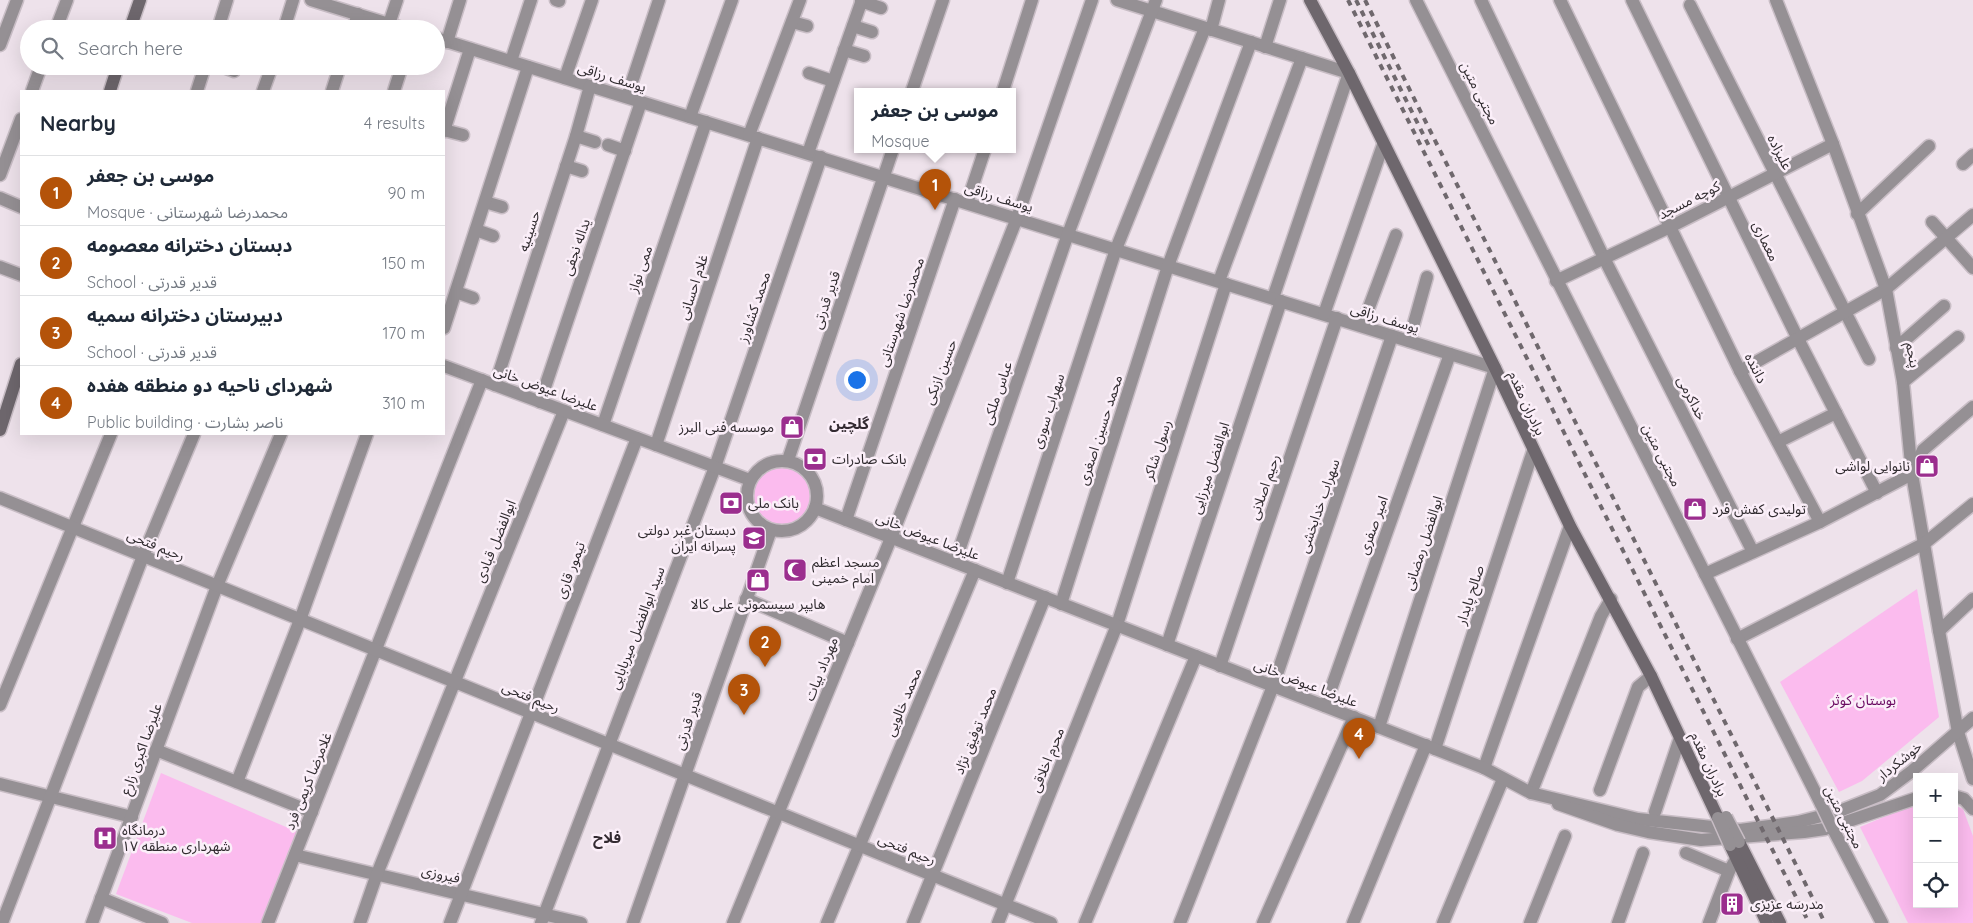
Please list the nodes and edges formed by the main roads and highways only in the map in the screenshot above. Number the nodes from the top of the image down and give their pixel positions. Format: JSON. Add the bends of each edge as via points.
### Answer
{"nodes":[{"id":1,"x":140,"y":0,"type":"edge"},
{"id":2,"x":1310,"y":0,"type":"edge"},
{"id":3,"x":1320,"y":0,"type":"edge"},
{"id":4,"x":133,"y":20,"type":"edge"},
{"id":5,"x":1352,"y":72,"type":"junction"},
{"id":6,"x":115,"y":75,"type":"edge"},
{"id":7,"x":110,"y":90,"type":"edge"},
{"id":8,"x":20,"y":367,"type":"edge"},
{"id":9,"x":0,"y":430,"type":"edge"},
{"id":10,"x":1721,"y":816,"type":"road end"},
{"id":11,"x":1767,"y":923,"type":"edge"},
{"id":12,"x":1780,"y":923,"type":"edge"}],
"edges":[{"from":1,"to":4,"type":"main road"},
{"from":2,"to":5,"type":"main road","name":"برادران مقدم"},
{"from":3,"to":5,"type":"main road","name":"برادران مقدم"},
{"from":5,"to":10,"type":"main road","name":"برادران مقدم","via":[[1573,524],[1653,675]]},
{"from":6,"to":7,"type":"main road"},
{"from":8,"to":9,"type":"main road"},
{"from":11,"to":12,"type":"main road","via":[[1737,850]]}]}
